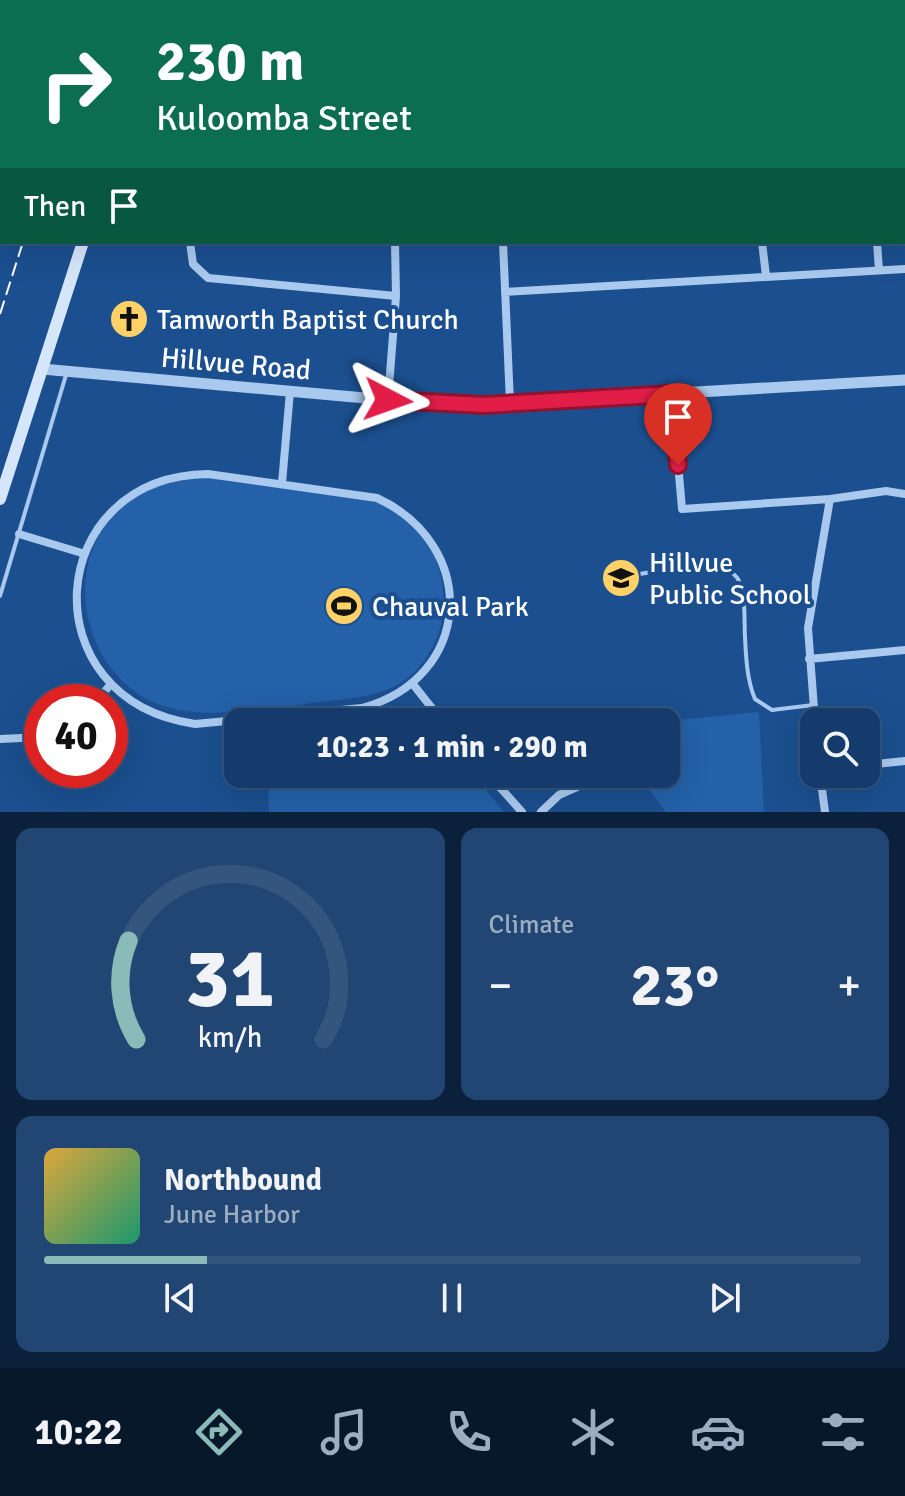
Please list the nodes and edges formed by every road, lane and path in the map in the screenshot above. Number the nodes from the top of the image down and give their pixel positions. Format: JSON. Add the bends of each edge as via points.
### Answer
{"nodes":[{"id":1,"x":82,"y":244,"type":"edge"},
{"id":2,"x":190,"y":244,"type":"edge"},
{"id":3,"x":395,"y":244,"type":"edge"},
{"id":4,"x":503,"y":244,"type":"edge"},
{"id":5,"x":762,"y":244,"type":"edge"},
{"id":6,"x":877,"y":244,"type":"edge"},
{"id":7,"x":905,"y":269,"type":"edge"},
{"id":8,"x":879,"y":270,"type":"junction"},
{"id":9,"x":766,"y":276,"type":"junction"},
{"id":10,"x":505,"y":292,"type":"junction"},
{"id":11,"x":396,"y":296,"type":"junction"},
{"id":12,"x":42,"y":369,"type":"junction"},
{"id":13,"x":67,"y":373,"type":"junction"},
{"id":14,"x":905,"y":380,"type":"edge"},
{"id":15,"x":290,"y":392,"type":"junction"},
{"id":16,"x":672,"y":394,"type":"junction"},
{"id":17,"x":388,"y":400,"type":"junction"},
{"id":18,"x":510,"y":403,"type":"junction"},
{"id":19,"x":282,"y":483,"type":"junction"},
{"id":20,"x":905,"y":494,"type":"edge"},
{"id":21,"x":0,"y":499,"type":"edge"},
{"id":22,"x":830,"y":499,"type":"junction"},
{"id":23,"x":19,"y":534,"type":"junction"},
{"id":24,"x":85,"y":554,"type":"junction"},
{"id":25,"x":614,"y":579,"type":"dead end"},
{"id":26,"x":0,"y":596,"type":"edge"},
{"id":27,"x":905,"y":650,"type":"edge"},
{"id":28,"x":809,"y":659,"type":"junction"},
{"id":29,"x":412,"y":683,"type":"junction"},
{"id":30,"x":109,"y":684,"type":"edge"},
{"id":31,"x":128,"y":699,"type":"edge"},
{"id":32,"x":813,"y":705,"type":"junction"},
{"id":33,"x":432,"y":708,"type":"edge"},
{"id":34,"x":813,"y":708,"type":"edge"},
{"id":35,"x":24,"y":738,"type":"edge"},
{"id":36,"x":0,"y":739,"type":"edge"},
{"id":37,"x":905,"y":761,"type":"edge"},
{"id":38,"x":880,"y":764,"type":"edge"},
{"id":39,"x":501,"y":788,"type":"edge"},
{"id":40,"x":575,"y":788,"type":"edge"},
{"id":41,"x":822,"y":788,"type":"edge"},
{"id":42,"x":522,"y":812,"type":"edge"},
{"id":43,"x":541,"y":812,"type":"edge"},
{"id":44,"x":825,"y":812,"type":"edge"}],
"edges":[{"from":1,"to":12,"type":"main road"},
{"from":2,"to":11,"type":"street","via":[[193,264],[208,278]]},
{"from":3,"to":11,"type":"street"},
{"from":4,"to":10,"type":"street"},
{"from":5,"to":9,"type":"street"},
{"from":6,"to":8,"type":"street"},
{"from":7,"to":8,"type":"street"},
{"from":8,"to":9,"type":"street"},
{"from":9,"to":10,"type":"street"},
{"from":10,"to":18,"type":"street"},
{"from":11,"to":17,"type":"street"},
{"from":12,"to":13,"type":"street","name":"Hillvue Road"},
{"from":12,"to":21,"type":"main road"},
{"from":13,"to":15,"type":"street","name":"Hillvue Road"},
{"from":13,"to":23,"type":"lane"},
{"from":14,"to":16,"type":"street","name":"Hillvue Road"},
{"from":15,"to":17,"type":"street","name":"Hillvue Road"},
{"from":15,"to":19,"type":"street"},
{"from":16,"to":18,"type":"street","name":"Hillvue Road"},
{"from":16,"to":22,"type":"street","via":[[682,509]]},
{"from":17,"to":18,"type":"street","name":"Hillvue Road","via":[[454,406]]},
{"from":19,"to":24,"type":"street","via":[[198,474],[153,484],[109,514]]},
{"from":19,"to":29,"type":"street","via":[[377,498],[412,517],[433,542],[449,585],[448,624],[435,655]]},
{"from":20,"to":22,"type":"street","via":[[886,491]]},
{"from":22,"to":28,"type":"street","via":[[808,628]]},
{"from":23,"to":24,"type":"street"},
{"from":23,"to":26,"type":"lane"},
{"from":24,"to":30,"type":"street","via":[[76,593],[79,625],[91,659]]},
{"from":25,"to":32,"type":"lane","via":[[725,567],[740,584],[755,699],[772,710]]},
{"from":27,"to":28,"type":"street"},
{"from":28,"to":32,"type":"street"},
{"from":29,"to":31,"type":"street","via":[[379,704],[362,708],[195,724],[143,710]]},
{"from":29,"to":33,"type":"street"},
{"from":32,"to":34,"type":"street"},
{"from":35,"to":36,"type":"street"},
{"from":37,"to":38,"type":"street"},
{"from":39,"to":42,"type":"street"},
{"from":40,"to":43,"type":"street"},
{"from":41,"to":44,"type":"street"}]}
